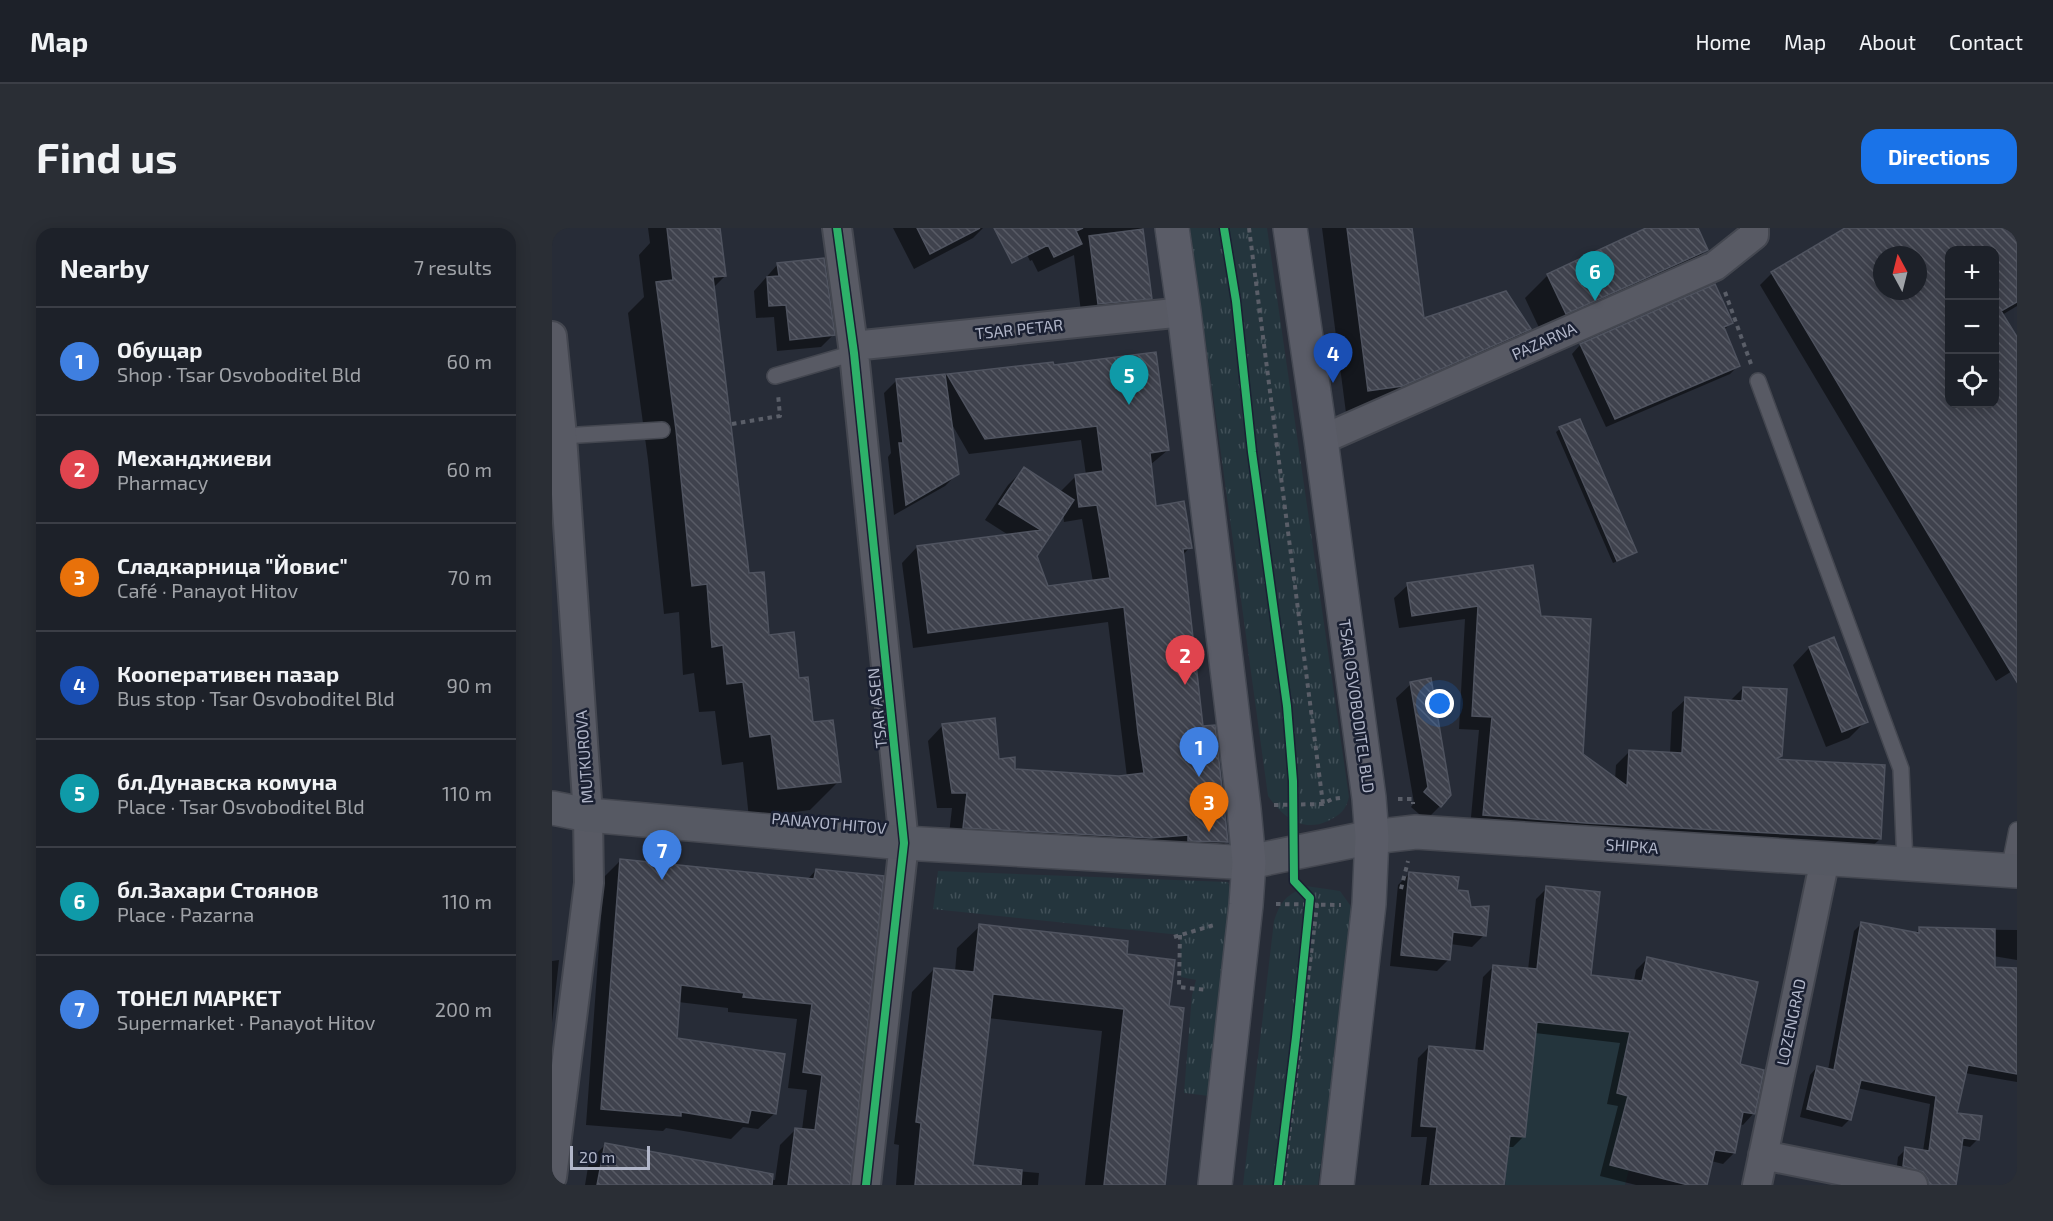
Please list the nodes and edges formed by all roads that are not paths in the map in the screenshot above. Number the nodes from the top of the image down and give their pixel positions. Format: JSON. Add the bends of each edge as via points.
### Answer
{"nodes":[{"id":1,"x":837,"y":228,"type":"edge"},
{"id":2,"x":1172,"y":228,"type":"edge"},
{"id":3,"x":1290,"y":228,"type":"edge"},
{"id":4,"x":1754,"y":228,"type":"edge"},
{"id":5,"x":1184,"y":312,"type":"junction"},
{"id":6,"x":552,"y":336,"type":"edge"},
{"id":7,"x":853,"y":350,"type":"junction"},
{"id":8,"x":776,"y":376,"type":"road end"},
{"id":9,"x":1758,"y":381,"type":"road end"},
{"id":10,"x":555,"y":393,"type":"edge"},
{"id":11,"x":662,"y":430,"type":"dead end"},
{"id":12,"x":562,"y":436,"type":"junction"},
{"id":13,"x":1321,"y":440,"type":"junction"},
{"id":14,"x":552,"y":808,"type":"edge"},
{"id":15,"x":588,"y":815,"type":"junction"},
{"id":16,"x":2017,"y":830,"type":"edge"},
{"id":17,"x":1372,"y":837,"type":"junction"},
{"id":18,"x":904,"y":843,"type":"junction"},
{"id":19,"x":1825,"y":859,"type":"junction"},
{"id":20,"x":1249,"y":862,"type":"junction"},
{"id":21,"x":1905,"y":864,"type":"junction"},
{"id":22,"x":2013,"y":871,"type":"edge"},
{"id":23,"x":1763,"y":1155,"type":"junction"},
{"id":24,"x":552,"y":1177,"type":"edge"},
{"id":25,"x":866,"y":1185,"type":"edge"},
{"id":26,"x":1215,"y":1185,"type":"edge"},
{"id":27,"x":1337,"y":1185,"type":"edge"},
{"id":28,"x":1757,"y":1185,"type":"edge"},
{"id":29,"x":1913,"y":1185,"type":"edge"}],
"edges":[{"from":1,"to":7,"type":"street","name":"TSAR ASEN"},
{"from":2,"to":5,"type":"main road"},
{"from":3,"to":13,"type":"main road","name":"TSAR OSVOBODITEL BLD"},
{"from":4,"to":13,"type":"street","name":"PAZARNA","via":[[1754,234],[1715,266]]},
{"from":5,"to":7,"type":"street","name":"TSAR PETAR"},
{"from":5,"to":20,"type":"main road"},
{"from":6,"to":10,"type":"street","name":"MUTKUROVA"},
{"from":7,"to":8,"type":"lane"},
{"from":7,"to":18,"type":"street","name":"TSAR ASEN"},
{"from":9,"to":21,"type":"lane","via":[[1901,769]]},
{"from":10,"to":12,"type":"street","name":"MUTKUROVA"},
{"from":11,"to":12,"type":"lane"},
{"from":12,"to":15,"type":"street","name":"MUTKUROVA"},
{"from":13,"to":17,"type":"main road","name":"TSAR OSVOBODITEL BLD"},
{"from":14,"to":15,"type":"main road","name":"PANAYOT HITOV"},
{"from":15,"to":18,"type":"main road","name":"PANAYOT HITOV"},
{"from":15,"to":24,"type":"street","name":"MUTKUROVA","via":[[589,883]]},
{"from":16,"to":22,"type":"lane"},
{"from":17,"to":19,"type":"main road","name":"SHIPKA","via":[[1416,832]]},
{"from":17,"to":20,"type":"main road","name":"SHIPKA"},
{"from":17,"to":27,"type":"main road","name":"TSAR OSVOBODITEL BLD","via":[[1369,904]]},
{"from":18,"to":20,"type":"main road","name":"PANAYOT HITOV"},
{"from":18,"to":25,"type":"street","name":"TSAR ASEN"},
{"from":19,"to":21,"type":"main road","name":"SHIPKA"},
{"from":19,"to":23,"type":"street","name":"LOZENGRAD"},
{"from":20,"to":26,"type":"main road"},
{"from":21,"to":22,"type":"main road","name":"SHIPKA"},
{"from":23,"to":28,"type":"street","name":"LOZENGRAD"},
{"from":23,"to":29,"type":"street"}]}
